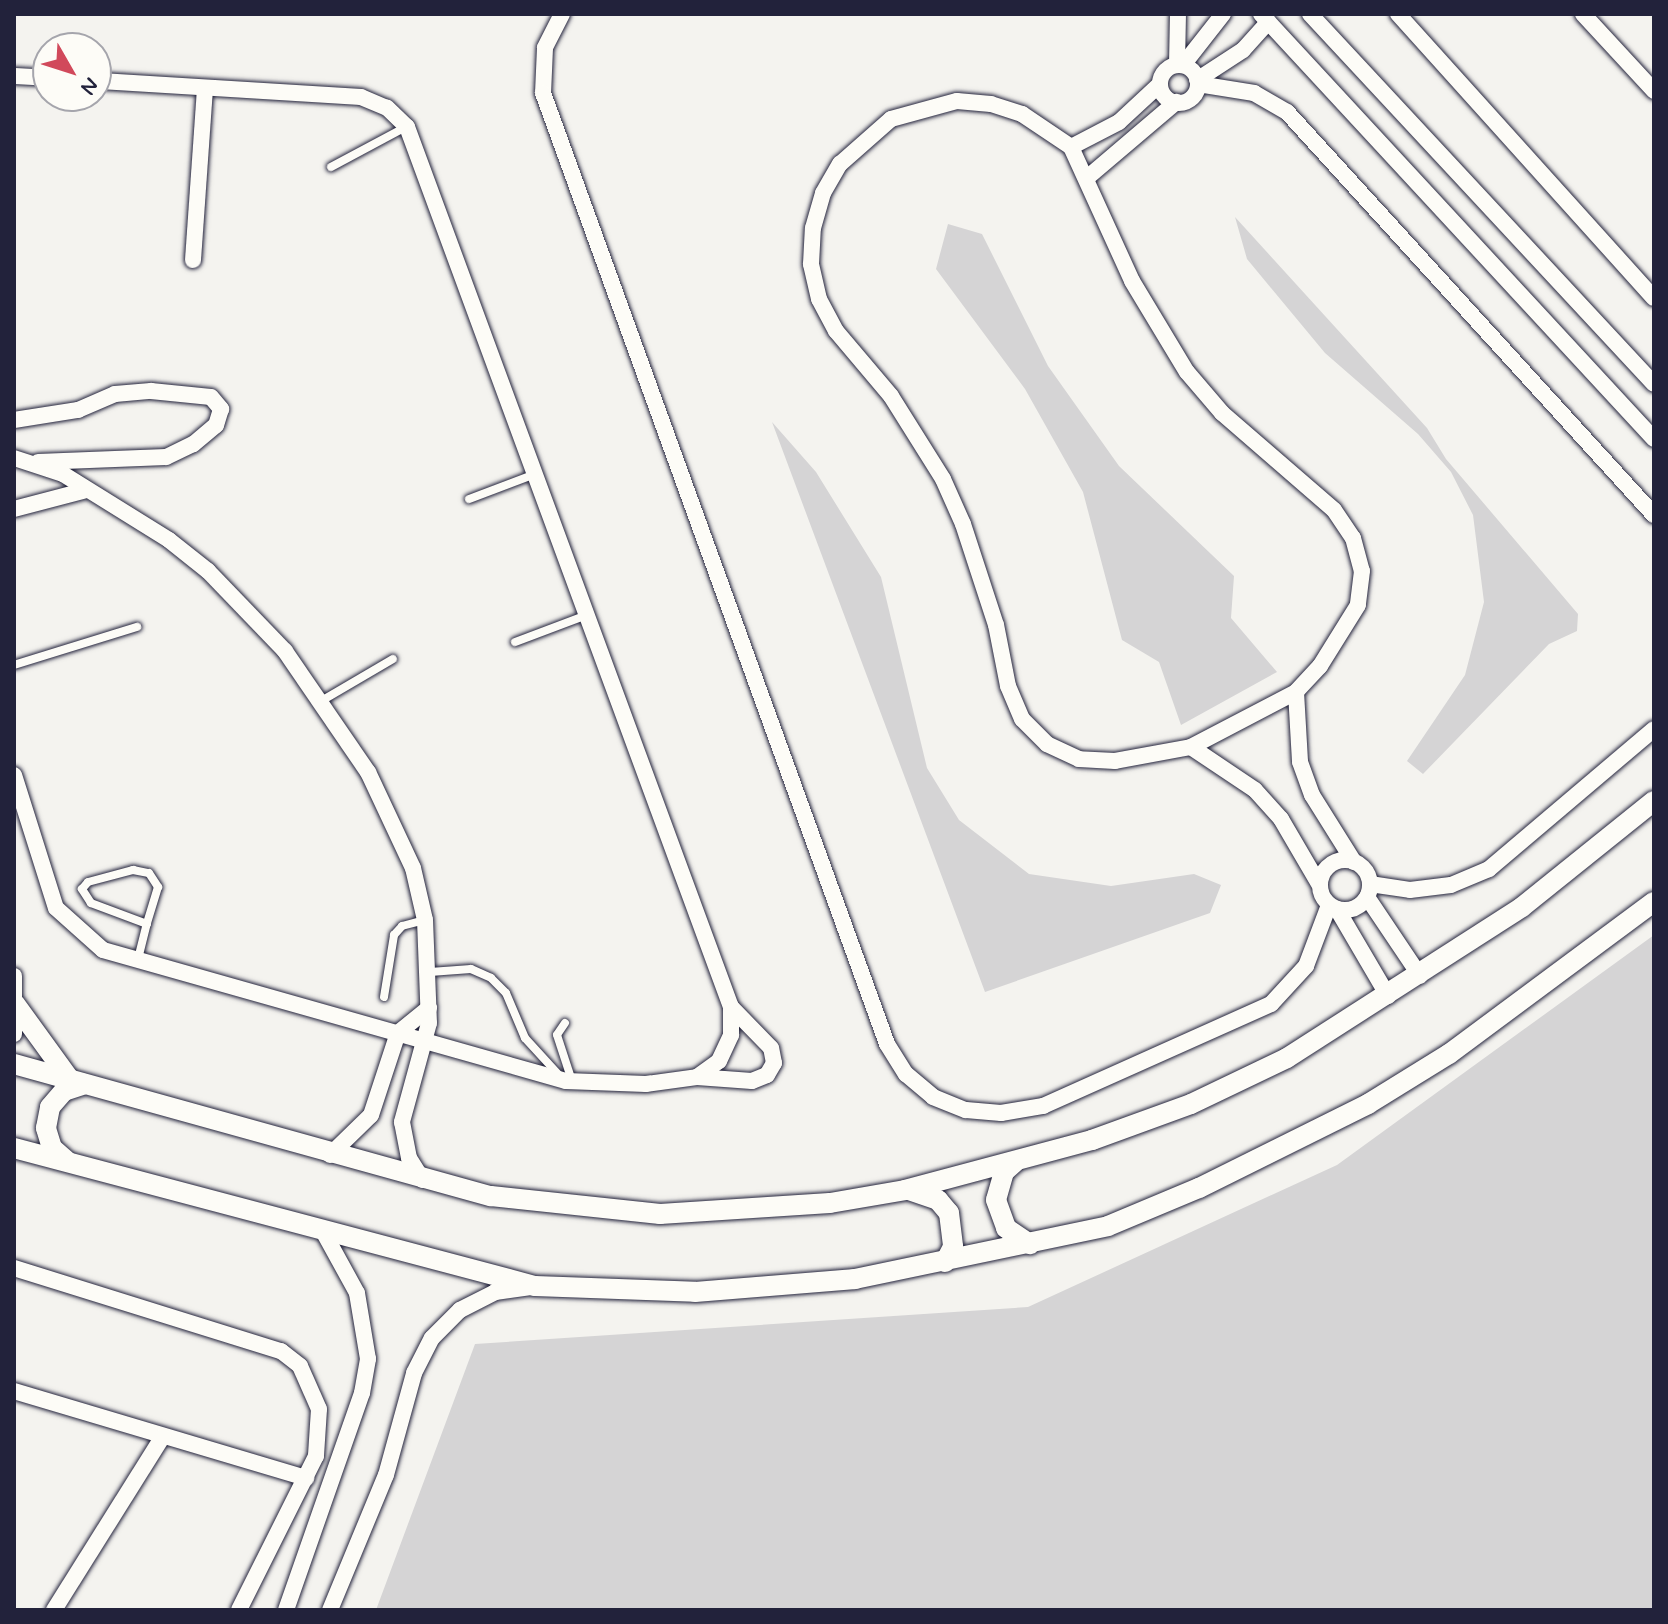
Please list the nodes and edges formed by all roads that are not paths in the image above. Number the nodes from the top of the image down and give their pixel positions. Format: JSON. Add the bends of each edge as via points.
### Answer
{"nodes":[{"id":1,"x":562,"y":14,"type":"edge"},
{"id":2,"x":1178,"y":14,"type":"edge"},
{"id":3,"x":1223,"y":14,"type":"edge"},
{"id":4,"x":1310,"y":14,"type":"edge"},
{"id":5,"x":1398,"y":14,"type":"edge"},
{"id":6,"x":1583,"y":14,"type":"edge"},
{"id":7,"x":1264,"y":18,"type":"edge"},
{"id":8,"x":1180,"y":65,"type":"junction"},
{"id":9,"x":112,"y":82,"type":"edge"},
{"id":10,"x":1198,"y":82,"type":"junction"},
{"id":11,"x":1160,"y":84,"type":"junction"},
{"id":12,"x":205,"y":88,"type":"junction"},
{"id":13,"x":1654,"y":91,"type":"edge"},
{"id":14,"x":1176,"y":102,"type":"junction"},
{"id":15,"x":407,"y":127,"type":"junction"},
{"id":16,"x":1071,"y":147,"type":"junction"},
{"id":17,"x":331,"y":167,"type":"dead end"},
{"id":18,"x":1088,"y":177,"type":"junction"},
{"id":19,"x":193,"y":260,"type":"dead end"},
{"id":20,"x":1654,"y":298,"type":"edge"},
{"id":21,"x":1654,"y":384,"type":"edge"},
{"id":22,"x":14,"y":420,"type":"edge"},
{"id":23,"x":1654,"y":439,"type":"edge"},
{"id":24,"x":14,"y":458,"type":"edge"},
{"id":25,"x":38,"y":462,"type":"junction"},
{"id":26,"x":536,"y":474,"type":"junction"},
{"id":27,"x":83,"y":491,"type":"junction"},
{"id":28,"x":469,"y":499,"type":"dead end"},
{"id":29,"x":14,"y":509,"type":"edge"},
{"id":30,"x":1654,"y":515,"type":"edge"},
{"id":31,"x":588,"y":615,"type":"junction"},
{"id":32,"x":137,"y":627,"type":"dead end"},
{"id":33,"x":515,"y":642,"type":"dead end"},
{"id":34,"x":393,"y":659,"type":"dead end"},
{"id":35,"x":14,"y":665,"type":"edge"},
{"id":36,"x":1296,"y":692,"type":"junction"},
{"id":37,"x":323,"y":700,"type":"junction"},
{"id":38,"x":1654,"y":729,"type":"edge"},
{"id":39,"x":1191,"y":747,"type":"junction"},
{"id":40,"x":14,"y":775,"type":"edge"},
{"id":41,"x":1654,"y":801,"type":"edge"},
{"id":42,"x":1354,"y":862,"type":"junction"},
{"id":43,"x":1319,"y":884,"type":"junction"},
{"id":44,"x":1368,"y":891,"type":"junction"},
{"id":45,"x":1654,"y":902,"type":"edge"},
{"id":46,"x":1333,"y":907,"type":"junction"},
{"id":47,"x":425,"y":920,"type":"junction"},
{"id":48,"x":147,"y":924,"type":"junction"},
{"id":49,"x":138,"y":959,"type":"junction"},
{"id":50,"x":430,"y":972,"type":"junction"},
{"id":51,"x":1420,"y":976,"type":"junction"},
{"id":52,"x":14,"y":979,"type":"edge"},
{"id":53,"x":1388,"y":996,"type":"junction"},
{"id":54,"x":384,"y":997,"type":"dead end"},
{"id":55,"x":15,"y":1004,"type":"edge"},
{"id":56,"x":731,"y":1007,"type":"junction"},
{"id":57,"x":429,"y":1008,"type":"junction"},
{"id":58,"x":565,"y":1023,"type":"dead end"},
{"id":59,"x":398,"y":1033,"type":"junction"},
{"id":60,"x":14,"y":1034,"type":"edge"},
{"id":61,"x":424,"y":1040,"type":"junction"},
{"id":62,"x":14,"y":1064,"type":"edge"},
{"id":63,"x":697,"y":1077,"type":"junction"},
{"id":64,"x":569,"y":1081,"type":"junction"},
{"id":65,"x":77,"y":1083,"type":"junction"},
{"id":66,"x":14,"y":1148,"type":"edge"},
{"id":67,"x":330,"y":1155,"type":"junction"},
{"id":68,"x":69,"y":1162,"type":"junction"},
{"id":69,"x":1015,"y":1162,"type":"junction"},
{"id":70,"x":423,"y":1180,"type":"junction"},
{"id":71,"x":905,"y":1190,"type":"junction"},
{"id":72,"x":324,"y":1233,"type":"junction"},
{"id":73,"x":1030,"y":1244,"type":"junction"},
{"id":74,"x":945,"y":1262,"type":"junction"},
{"id":75,"x":14,"y":1268,"type":"edge"},
{"id":76,"x":535,"y":1286,"type":"junction"},
{"id":77,"x":14,"y":1391,"type":"edge"},
{"id":78,"x":163,"y":1436,"type":"junction"},
{"id":79,"x":306,"y":1478,"type":"junction"},
{"id":80,"x":54,"y":1610,"type":"edge"},
{"id":81,"x":239,"y":1610,"type":"edge"},
{"id":82,"x":286,"y":1610,"type":"edge"},
{"id":83,"x":330,"y":1610,"type":"edge"}],
"edges":[{"from":1,"to":46,"type":"street","via":[[545,48],[543,93],[887,1044],[906,1074],[933,1097],[966,1110],[1001,1113],[1055,1101],[1271,1004],[1306,966]]},
{"from":2,"to":8,"type":"street"},
{"from":3,"to":8,"type":"street"},
{"from":4,"to":21,"type":"street"},
{"from":5,"to":20,"type":"street"},
{"from":6,"to":13,"type":"street"},
{"from":7,"to":10,"type":"street","via":[[1236,56]]},
{"from":7,"to":23,"type":"street"},
{"from":8,"to":10,"type":"street"},
{"from":8,"to":11,"type":"street","via":[[1165,72]]},
{"from":9,"to":12,"type":"street"},
{"from":10,"to":14,"type":"street","via":[[1189,100]]},
{"from":10,"to":30,"type":"street","via":[[1254,93],[1287,112]]},
{"from":11,"to":14,"type":"street","via":[[1165,96]]},
{"from":11,"to":16,"type":"street","via":[[1119,122]]},
{"from":12,"to":15,"type":"street","via":[[361,97],[387,108]]},
{"from":12,"to":19,"type":"street"},
{"from":14,"to":18,"type":"street"},
{"from":15,"to":17,"type":"lane"},
{"from":15,"to":26,"type":"street"},
{"from":16,"to":18,"type":"street"},
{"from":16,"to":39,"type":"street","via":[[1022,114],[991,104],[923,107],[891,119],[840,164],[823,193],[813,228],[811,264],[819,299],[836,331],[891,396],[943,479],[963,524],[1022,719],[1047,744],[1079,759],[1115,761]]},
{"from":18,"to":36,"type":"street","via":[[1132,281],[1187,372],[1222,413],[1334,510],[1353,538],[1362,571],[1358,605],[1320,666]]},
{"from":22,"to":25,"type":"street","via":[[78,410],[115,394],[151,391],[211,397],[221,409],[216,425],[166,457]]},
{"from":24,"to":25,"type":"street"},
{"from":25,"to":27,"type":"street"},
{"from":26,"to":28,"type":"lane"},
{"from":26,"to":31,"type":"street"},
{"from":27,"to":29,"type":"street"},
{"from":27,"to":37,"type":"street","via":[[149,526],[208,571],[285,651]]},
{"from":31,"to":33,"type":"lane"},
{"from":31,"to":56,"type":"street"},
{"from":32,"to":35,"type":"lane"},
{"from":34,"to":37,"type":"lane"},
{"from":36,"to":39,"type":"street"},
{"from":36,"to":42,"type":"street","via":[[1300,762],[1312,795]]},
{"from":37,"to":47,"type":"street","via":[[393,818]]},
{"from":38,"to":44,"type":"street","via":[[1489,869],[1451,885]]},
{"from":39,"to":43,"type":"street","via":[[1255,790],[1281,819]]},
{"from":40,"to":49,"type":"street","via":[[56,908],[103,950]]},
{"from":41,"to":51,"type":"street","via":[[1522,907]]},
{"from":42,"to":43,"type":"street","via":[[1335,862]]},
{"from":42,"to":44,"type":"street","via":[[1365,870]]},
{"from":43,"to":46,"type":"street"},
{"from":44,"to":46,"type":"street","via":[[1354,909]]},
{"from":44,"to":51,"type":"street"},
{"from":45,"to":73,"type":"street","via":[[1449,1054],[1368,1104],[1199,1188],[1108,1226]]},
{"from":46,"to":53,"type":"street"},
{"from":47,"to":50,"type":"street"},
{"from":47,"to":54,"type":"lane","via":[[402,926],[394,935]]},
{"from":48,"to":48,"type":"lane","via":[[158,887],[149,873],[133,870],[88,882],[82,889],[91,903]]},
{"from":48,"to":49,"type":"lane"},
{"from":49,"to":59,"type":"street"},
{"from":50,"to":57,"type":"street"},
{"from":50,"to":64,"type":"lane","via":[[471,969],[491,978],[506,993],[525,1038]]},
{"from":51,"to":53,"type":"street"},
{"from":52,"to":55,"type":"street"},
{"from":53,"to":69,"type":"street","via":[[1287,1058],[1191,1104]]},
{"from":55,"to":60,"type":"street"},
{"from":55,"to":65,"type":"street"},
{"from":56,"to":63,"type":"street","via":[[731,1035],[719,1061]]},
{"from":56,"to":63,"type":"street","via":[[771,1048],[774,1063],[767,1075],[752,1081]]},
{"from":57,"to":59,"type":"street"},
{"from":57,"to":61,"type":"street"},
{"from":58,"to":64,"type":"lane","via":[[557,1035]]},
{"from":59,"to":61,"type":"street"},
{"from":59,"to":67,"type":"street","via":[[371,1115]]},
{"from":61,"to":64,"type":"street"},
{"from":61,"to":70,"type":"street","via":[[402,1122],[409,1158]]},
{"from":62,"to":65,"type":"street"},
{"from":63,"to":64,"type":"street","via":[[646,1084]]},
{"from":65,"to":67,"type":"street"},
{"from":65,"to":68,"type":"street","via":[[50,1107],[46,1128],[52,1148]]},
{"from":66,"to":68,"type":"street"},
{"from":67,"to":70,"type":"street"},
{"from":68,"to":72,"type":"street"},
{"from":69,"to":71,"type":"street"},
{"from":69,"to":73,"type":"street","via":[[1004,1172],[996,1200],[1006,1228]]},
{"from":70,"to":71,"type":"street","via":[[575,1209],[660,1214],[745,1212]]},
{"from":71,"to":74,"type":"street","via":[[930,1196],[949,1213],[953,1247]]},
{"from":72,"to":76,"type":"street"},
{"from":72,"to":82,"type":"street","via":[[357,1293],[368,1359],[362,1393]]},
{"from":73,"to":74,"type":"street"},
{"from":74,"to":76,"type":"street","via":[[776,1288],[615,1292]]},
{"from":75,"to":79,"type":"street","via":[[281,1351],[300,1366],[319,1409],[320,1433]]},
{"from":76,"to":83,"type":"street","via":[[484,1298],[460,1310],[432,1338],[414,1373],[386,1475]]},
{"from":77,"to":78,"type":"street"},
{"from":78,"to":79,"type":"street"},
{"from":78,"to":80,"type":"street"},
{"from":79,"to":81,"type":"street"}]}
